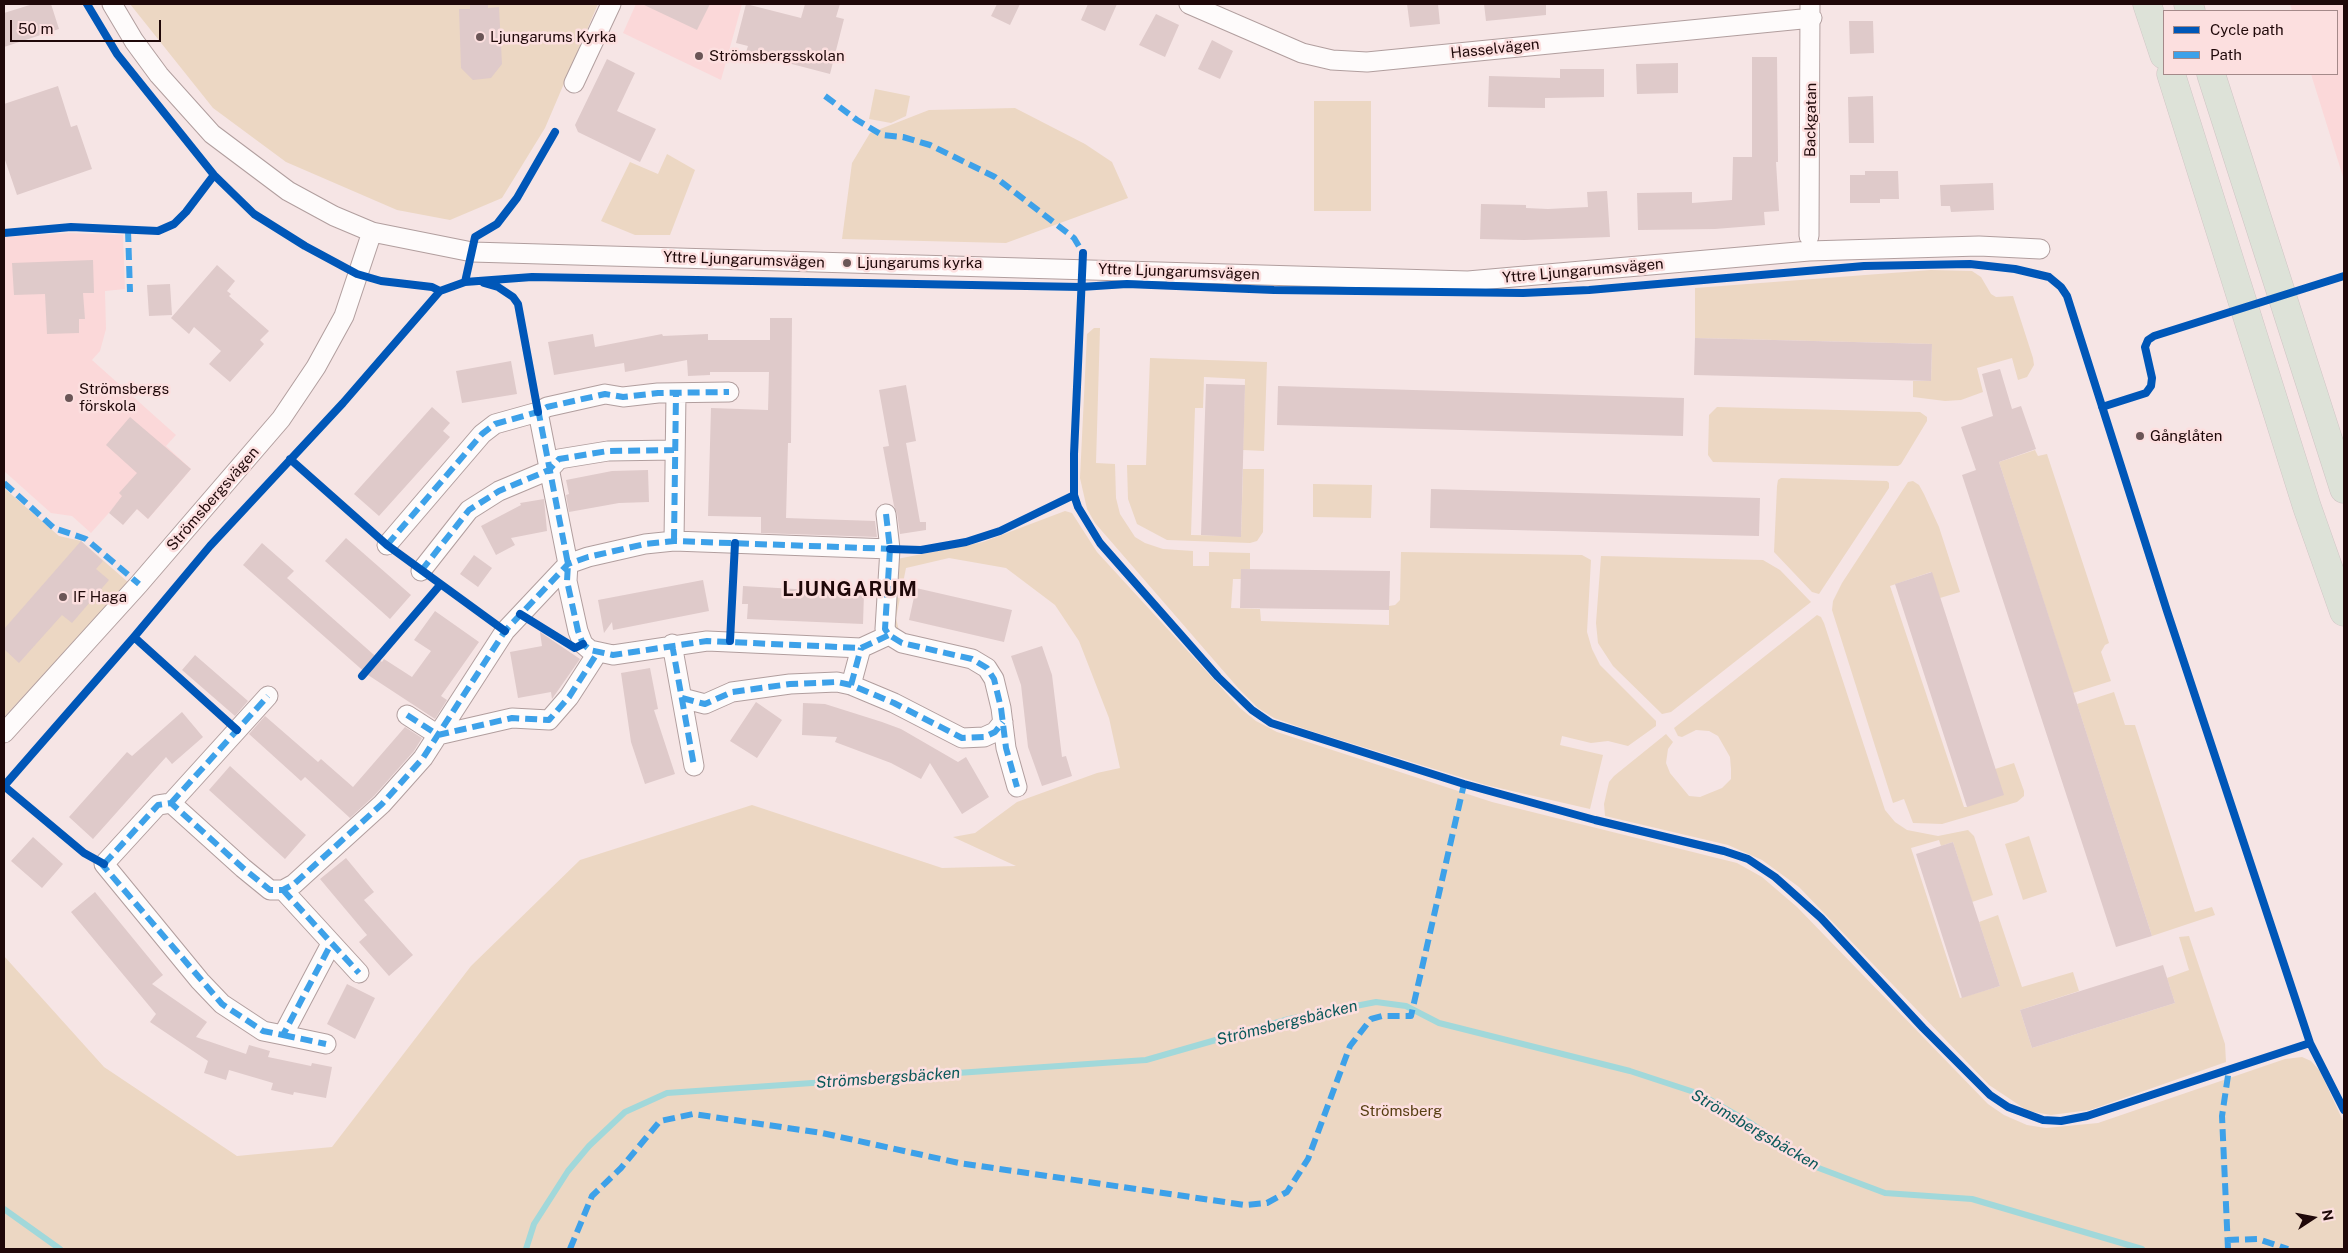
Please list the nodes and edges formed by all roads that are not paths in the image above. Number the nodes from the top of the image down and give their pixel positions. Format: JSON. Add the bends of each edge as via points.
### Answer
{"nodes":[{"id":1,"x":112,"y":4,"type":"edge"},
{"id":2,"x":612,"y":4,"type":"edge"},
{"id":3,"x":1189,"y":4,"type":"edge"},
{"id":4,"x":2147,"y":4,"type":"edge"},
{"id":5,"x":1811,"y":11,"type":"edge"},
{"id":6,"x":2163,"y":52,"type":"edge"},
{"id":7,"x":2170,"y":75,"type":"edge"},
{"id":8,"x":2211,"y":75,"type":"edge"},
{"id":9,"x":574,"y":83,"type":"dead end"},
{"id":10,"x":372,"y":232,"type":"junction"},
{"id":11,"x":1809,"y":236,"type":"dead end"},
{"id":12,"x":2040,"y":249,"type":"dead end"},
{"id":13,"x":729,"y":392,"type":"dead end"},
{"id":14,"x":676,"y":393,"type":"junction"},
{"id":15,"x":538,"y":412,"type":"junction"},
{"id":16,"x":674,"y":450,"type":"junction"},
{"id":17,"x":549,"y":470,"type":"junction"},
{"id":18,"x":2344,"y":489,"type":"edge"},
{"id":19,"x":886,"y":514,"type":"dead end"},
{"id":20,"x":674,"y":541,"type":"junction"},
{"id":21,"x":387,"y":545,"type":"dead end"},
{"id":22,"x":890,"y":549,"type":"junction"},
{"id":23,"x":568,"y":564,"type":"junction"},
{"id":24,"x":421,"y":571,"type":"dead end"},
{"id":25,"x":2344,"y":612,"type":"edge"},
{"id":26,"x":889,"y":635,"type":"junction"},
{"id":27,"x":672,"y":644,"type":"junction"},
{"id":28,"x":861,"y":648,"type":"junction"},
{"id":29,"x":598,"y":652,"type":"junction"},
{"id":30,"x":851,"y":685,"type":"junction"},
{"id":31,"x":268,"y":696,"type":"dead end"},
{"id":32,"x":682,"y":698,"type":"junction"},
{"id":33,"x":407,"y":715,"type":"dead end"},
{"id":34,"x":1003,"y":722,"type":"junction"},
{"id":35,"x":4,"y":734,"type":"edge"},
{"id":36,"x":438,"y":735,"type":"junction"},
{"id":37,"x":694,"y":766,"type":"dead end"},
{"id":38,"x":1017,"y":787,"type":"dead end"},
{"id":39,"x":170,"y":803,"type":"junction"},
{"id":40,"x":283,"y":890,"type":"junction"},
{"id":41,"x":330,"y":944,"type":"junction"},
{"id":42,"x":359,"y":974,"type":"dead end"},
{"id":43,"x":283,"y":1035,"type":"junction"},
{"id":44,"x":326,"y":1044,"type":"dead end"}],
"edges":[{"from":1,"to":10,"type":"street","name":"Yttre Ljungarumsvägen","via":[[158,75],[212,134],[288,191]]},
{"from":2,"to":9,"type":"street"},
{"from":3,"to":5,"type":"street","name":"Hasselvägen","via":[[1302,53],[1332,60],[1367,62]]},
{"from":4,"to":6,"type":"highway"},
{"from":5,"to":11,"type":"street","name":"Backgatan"},
{"from":7,"to":25,"type":"highway","via":[[2307,507]]},
{"from":8,"to":18,"type":"highway"},
{"from":10,"to":12,"type":"street","name":"Yttre Ljungarumsvägen","via":[[472,252],[1468,281],[1809,251],[1979,246]]},
{"from":10,"to":35,"type":"street","name":"Strömsbergsvägen","via":[[344,316],[281,420]]},
{"from":13,"to":14,"type":"street"},
{"from":14,"to":15,"type":"street","via":[[623,397],[605,394]]},
{"from":14,"to":16,"type":"street"},
{"from":15,"to":17,"type":"street"},
{"from":15,"to":21,"type":"street","via":[[495,424],[482,434]]},
{"from":16,"to":17,"type":"street","via":[[575,456],[559,459]]},
{"from":16,"to":20,"type":"street"},
{"from":17,"to":23,"type":"street"},
{"from":17,"to":24,"type":"street","via":[[499,491],[469,510]]},
{"from":19,"to":22,"type":"street"},
{"from":20,"to":22,"type":"street"},
{"from":20,"to":23,"type":"street","via":[[645,544]]},
{"from":22,"to":26,"type":"street","via":[[885,629]]},
{"from":23,"to":29,"type":"street","via":[[567,581],[578,632],[583,644]]},
{"from":23,"to":36,"type":"street","via":[[505,630]]},
{"from":26,"to":28,"type":"street"},
{"from":26,"to":34,"type":"street","via":[[902,643],[972,659],[988,668],[994,679]]},
{"from":27,"to":28,"type":"street","via":[[738,640]]},
{"from":27,"to":29,"type":"street","via":[[612,655]]},
{"from":27,"to":32,"type":"street"},
{"from":28,"to":30,"type":"street"},
{"from":29,"to":36,"type":"street","via":[[569,697],[549,720],[512,718]]},
{"from":30,"to":32,"type":"street","via":[[820,682],[732,692],[706,704]]},
{"from":30,"to":34,"type":"street","via":[[962,738],[995,732]]},
{"from":31,"to":39,"type":"street"},
{"from":32,"to":37,"type":"street"},
{"from":33,"to":36,"type":"street"},
{"from":34,"to":38,"type":"street","via":[[1006,748]]},
{"from":36,"to":40,"type":"street","via":[[423,758],[382,804],[294,884]]},
{"from":39,"to":40,"type":"street","via":[[270,890]]},
{"from":39,"to":43,"type":"street","via":[[158,806],[104,864],[222,1004],[263,1031]]},
{"from":40,"to":41,"type":"street"},
{"from":41,"to":42,"type":"street"},
{"from":41,"to":43,"type":"street"},
{"from":43,"to":44,"type":"street"}]}
